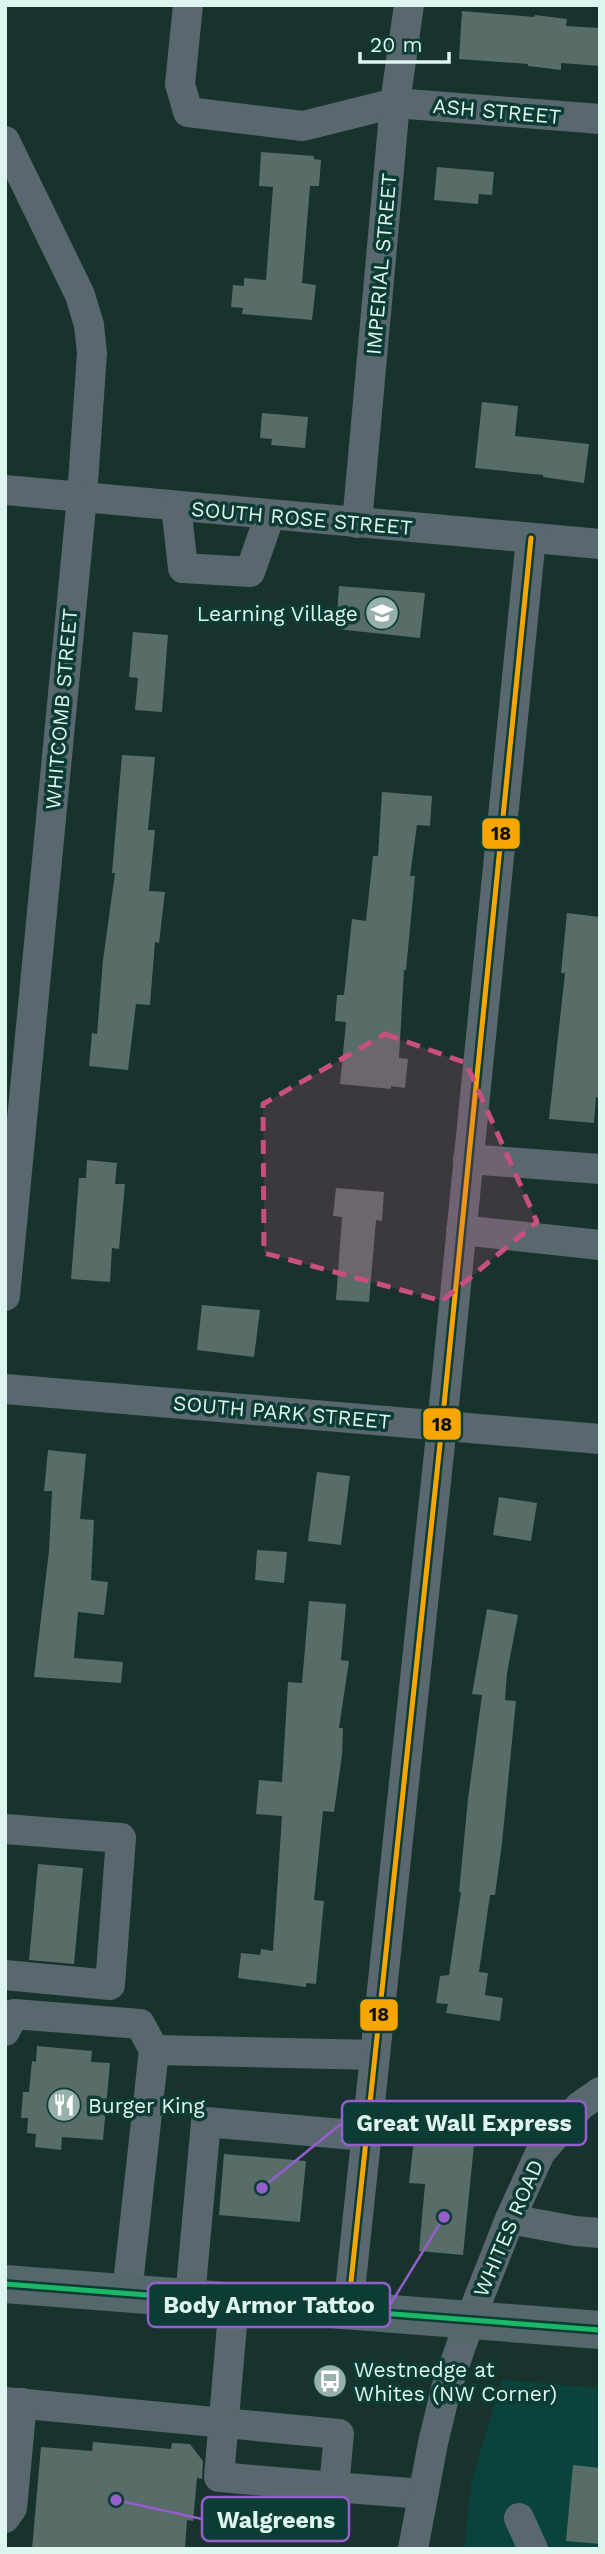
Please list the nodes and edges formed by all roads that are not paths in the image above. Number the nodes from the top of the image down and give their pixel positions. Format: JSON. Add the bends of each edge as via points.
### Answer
{"nodes":[{"id":1,"x":188,"y":5,"type":"edge"},
{"id":2,"x":409,"y":5,"type":"edge"},
{"id":3,"x":395,"y":103,"type":"junction"},
{"id":4,"x":600,"y":119,"type":"edge"},
{"id":5,"x":5,"y":141,"type":"edge"},
{"id":6,"x":5,"y":490,"type":"edge"},
{"id":7,"x":82,"y":497,"type":"junction"},
{"id":8,"x":176,"y":506,"type":"junction"},
{"id":9,"x":270,"y":515,"type":"junction"},
{"id":10,"x":357,"y":523,"type":"junction"},
{"id":11,"x":531,"y":538,"type":"junction"},
{"id":12,"x":600,"y":544,"type":"edge"},
{"id":13,"x":468,"y":1158,"type":"junction"},
{"id":14,"x":600,"y":1169,"type":"edge"},
{"id":15,"x":461,"y":1230,"type":"junction"},
{"id":16,"x":600,"y":1245,"type":"edge"},
{"id":17,"x":5,"y":1296,"type":"edge"},
{"id":18,"x":5,"y":1389,"type":"edge"},
{"id":19,"x":442,"y":1425,"type":"junction"},
{"id":20,"x":600,"y":1439,"type":"edge"},
{"id":21,"x":5,"y":1829,"type":"edge"},
{"id":22,"x":5,"y":1975,"type":"edge"},
{"id":23,"x":5,"y":2031,"type":"edge"},
{"id":24,"x":154,"y":2050,"type":"junction"},
{"id":25,"x":375,"y":2055,"type":"junction"},
{"id":26,"x":600,"y":2092,"type":"edge"},
{"id":27,"x":366,"y":2136,"type":"junction"},
{"id":28,"x":510,"y":2219,"type":"junction"},
{"id":29,"x":600,"y":2233,"type":"edge"},
{"id":30,"x":5,"y":2284,"type":"edge"},
{"id":31,"x":127,"y":2293,"type":"junction"},
{"id":32,"x":190,"y":2298,"type":"junction"},
{"id":33,"x":234,"y":2301,"type":"junction"},
{"id":34,"x":348,"y":2310,"type":"junction"},
{"id":35,"x":470,"y":2320,"type":"junction"},
{"id":36,"x":600,"y":2330,"type":"edge"},
{"id":37,"x":13,"y":2402,"type":"edge"},
{"id":38,"x":223,"y":2423,"type":"junction"},
{"id":39,"x":334,"y":2487,"type":"junction"},
{"id":40,"x":423,"y":2494,"type":"junction"},
{"id":41,"x":5,"y":2518,"type":"edge"},
{"id":42,"x":519,"y":2518,"type":"dead end"},
{"id":43,"x":413,"y":2549,"type":"edge"},
{"id":44,"x":533,"y":2549,"type":"edge"}],
"edges":[{"from":1,"to":3,"type":"street","name":"ASH STREET","via":[[180,84],[188,112],[303,126]]},
{"from":2,"to":3,"type":"street","name":"IMPERIAL STREET"},
{"from":3,"to":4,"type":"street","name":"ASH STREET"},
{"from":3,"to":10,"type":"street","name":"IMPERIAL STREET"},
{"from":5,"to":7,"type":"street","name":"WHITCOMB STREET","via":[[80,295],[89,325],[92,353]]},
{"from":6,"to":7,"type":"street","name":"SOUTH ROSE STREET"},
{"from":7,"to":8,"type":"street","name":"SOUTH ROSE STREET"},
{"from":7,"to":17,"type":"street","name":"WHITCOMB STREET"},
{"from":8,"to":9,"type":"street","name":"SOUTH ROSE STREET"},
{"from":8,"to":9,"type":"street","via":[[183,568],[250,572]]},
{"from":9,"to":10,"type":"street","name":"SOUTH ROSE STREET"},
{"from":10,"to":11,"type":"street","name":"SOUTH ROSE STREET"},
{"from":11,"to":12,"type":"street","name":"SOUTH ROSE STREET"},
{"from":11,"to":13,"type":"street"},
{"from":13,"to":14,"type":"street"},
{"from":13,"to":15,"type":"street"},
{"from":15,"to":16,"type":"street"},
{"from":15,"to":19,"type":"street"},
{"from":18,"to":19,"type":"street","name":"SOUTH PARK STREET"},
{"from":19,"to":20,"type":"street","name":"SOUTH PARK STREET"},
{"from":19,"to":25,"type":"street"},
{"from":21,"to":22,"type":"street","via":[[121,1838],[110,1985]]},
{"from":23,"to":24,"type":"street","via":[[14,2014],[140,2024]]},
{"from":24,"to":25,"type":"street"},
{"from":24,"to":31,"type":"street"},
{"from":25,"to":27,"type":"street"},
{"from":26,"to":28,"type":"street","name":"WHITES ROAD","via":[[580,2106],[540,2153]]},
{"from":27,"to":32,"type":"street","via":[[206,2122]]},
{"from":27,"to":34,"type":"street"},
{"from":28,"to":29,"type":"street"},
{"from":28,"to":35,"type":"street","name":"WHITES ROAD"},
{"from":30,"to":31,"type":"main road"},
{"from":31,"to":32,"type":"main road"},
{"from":32,"to":33,"type":"main road"},
{"from":33,"to":34,"type":"main road"},
{"from":33,"to":38,"type":"street"},
{"from":34,"to":35,"type":"main road"},
{"from":35,"to":36,"type":"main road"},
{"from":35,"to":40,"type":"street","name":"WHITES ROAD","via":[[446,2389]]},
{"from":37,"to":38,"type":"street"},
{"from":37,"to":41,"type":"street","via":[[12,2508]]},
{"from":38,"to":39,"type":"street","via":[[219,2477]]},
{"from":38,"to":39,"type":"street","via":[[339,2434]]},
{"from":39,"to":40,"type":"street"},
{"from":40,"to":43,"type":"street","name":"WHITES ROAD"},
{"from":42,"to":44,"type":"street"}]}
